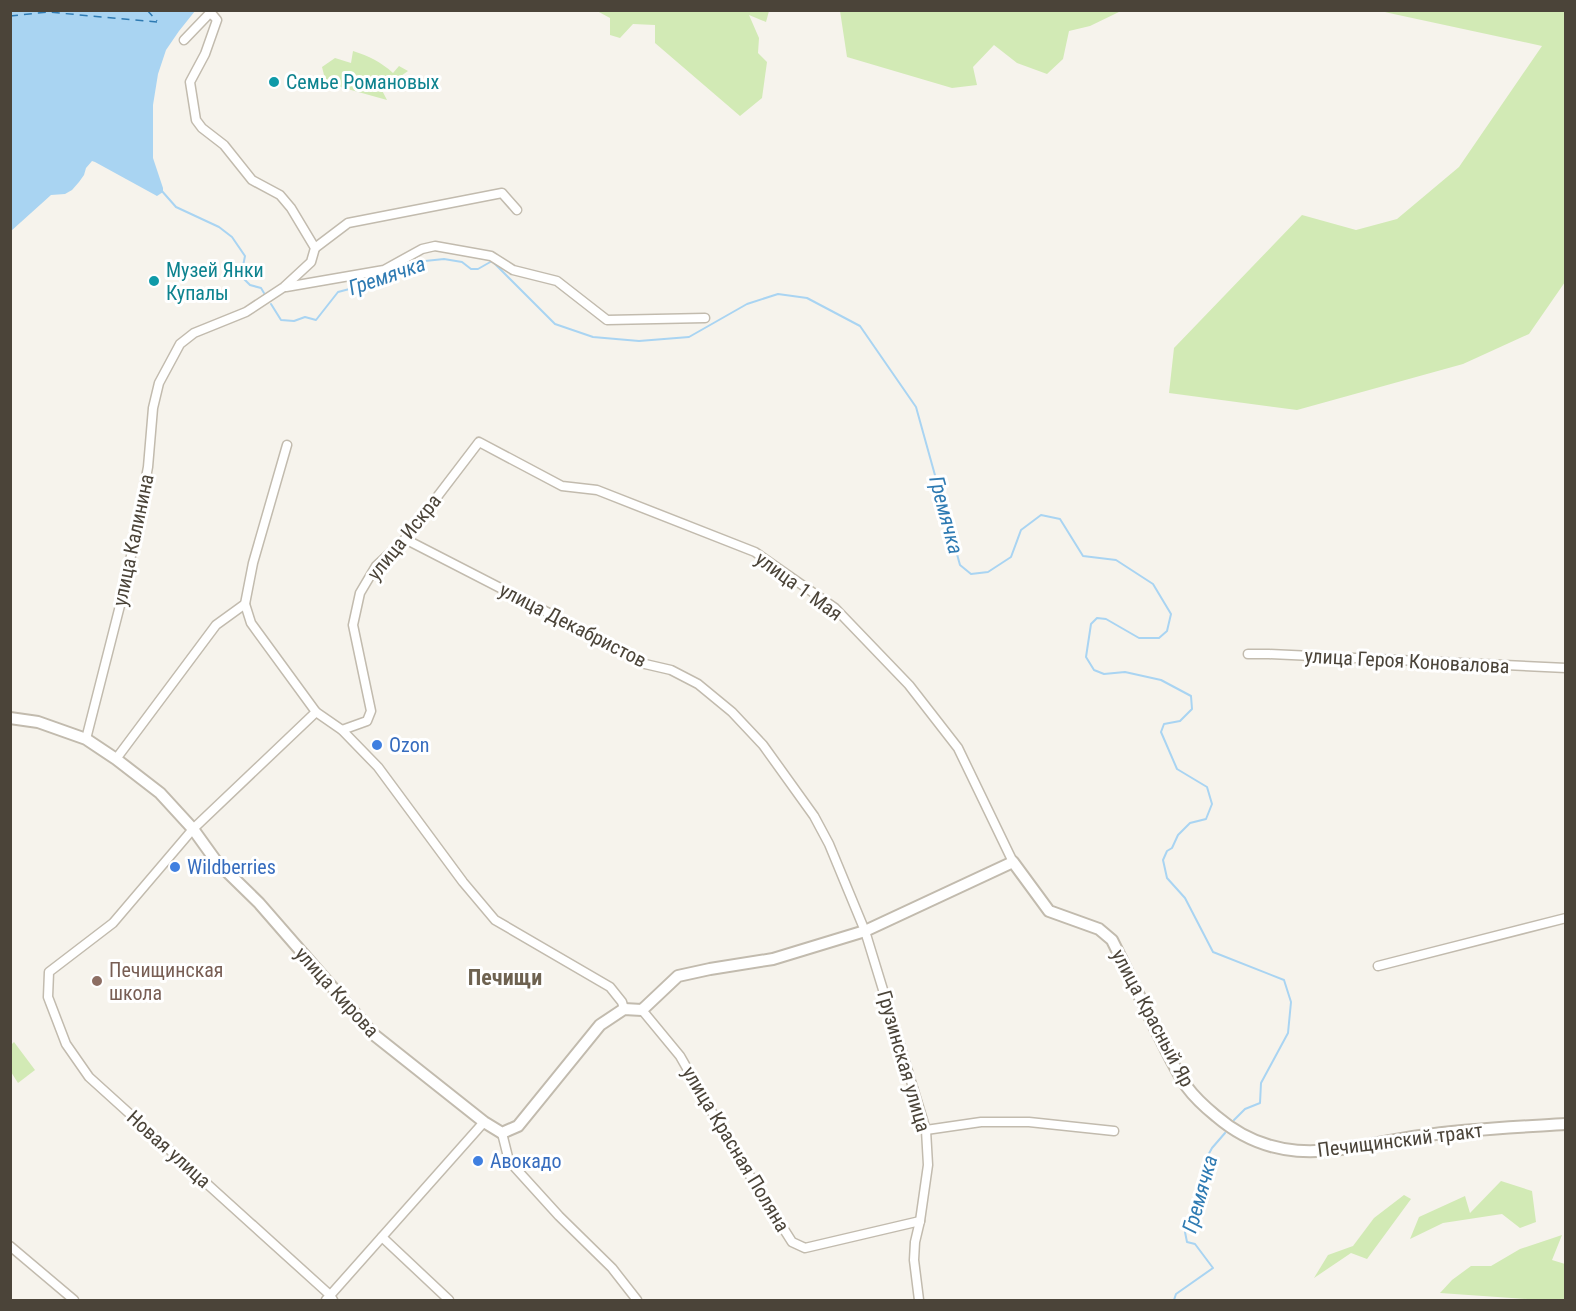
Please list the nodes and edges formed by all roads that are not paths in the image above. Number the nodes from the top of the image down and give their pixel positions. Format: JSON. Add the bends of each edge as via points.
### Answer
{"nodes":[{"id":1,"x":184,"y":40,"type":"dead end"},
{"id":2,"x":517,"y":210,"type":"dead end"},
{"id":3,"x":315,"y":248,"type":"junction"},
{"id":4,"x":284,"y":287,"type":"junction"},
{"id":5,"x":705,"y":318,"type":"dead end"},
{"id":6,"x":479,"y":442,"type":"joint"},
{"id":7,"x":287,"y":445,"type":"dead end"},
{"id":8,"x":405,"y":539,"type":"junction"},
{"id":9,"x":245,"y":604,"type":"junction"},
{"id":10,"x":1248,"y":654,"type":"dead end"},
{"id":11,"x":1566,"y":668,"type":"edge"},
{"id":12,"x":316,"y":712,"type":"junction"},
{"id":13,"x":10,"y":717,"type":"edge"},
{"id":14,"x":342,"y":730,"type":"junction"},
{"id":15,"x":86,"y":739,"type":"junction"},
{"id":16,"x":116,"y":759,"type":"junction"},
{"id":17,"x":193,"y":829,"type":"junction"},
{"id":18,"x":1013,"y":862,"type":"junction"},
{"id":19,"x":1566,"y":918,"type":"edge"},
{"id":20,"x":865,"y":930,"type":"junction"},
{"id":21,"x":1378,"y":966,"type":"dead end"},
{"id":22,"x":624,"y":1009,"type":"junction"},
{"id":23,"x":642,"y":1010,"type":"junction"},
{"id":24,"x":1210,"y":1111,"type":"joint"},
{"id":25,"x":484,"y":1122,"type":"junction"},
{"id":26,"x":1566,"y":1124,"type":"edge"},
{"id":27,"x":926,"y":1130,"type":"junction"},
{"id":28,"x":1114,"y":1131,"type":"dead end"},
{"id":29,"x":502,"y":1133,"type":"junction"},
{"id":30,"x":920,"y":1221,"type":"junction"},
{"id":31,"x":382,"y":1237,"type":"junction"},
{"id":32,"x":10,"y":1246,"type":"edge"},
{"id":33,"x":330,"y":1299,"type":"edge"},
{"id":34,"x":75,"y":1300,"type":"edge"},
{"id":35,"x":449,"y":1300,"type":"edge"},
{"id":36,"x":637,"y":1300,"type":"edge"},
{"id":37,"x":919,"y":1300,"type":"edge"}],
"edges":[{"from":1,"to":3,"type":"street","via":[[207,15],[215,17],[205,54],[190,82],[196,120],[224,145],[252,180],[280,195]]},
{"from":2,"to":3,"type":"street","via":[[502,193],[348,223]]},
{"from":3,"to":4,"type":"street","via":[[311,262]]},
{"from":4,"to":5,"type":"street","via":[[384,270],[435,246],[491,256],[513,270],[557,281],[607,320]]},
{"from":4,"to":15,"type":"street","name":"улица Калинина","via":[[246,312],[194,333],[180,344],[159,383],[126,582]]},
{"from":6,"to":8,"type":"street","name":"улица Искра"},
{"from":6,"to":18,"type":"street","name":"улица 1 Мая","via":[[562,486],[597,490],[755,552],[835,608],[909,685],[958,748]]},
{"from":7,"to":9,"type":"street"},
{"from":8,"to":14,"type":"street","name":"улица Искра","via":[[376,566],[360,593],[353,625],[371,711],[367,721]]},
{"from":8,"to":20,"type":"street","name":"улица Декабристов","via":[[633,659],[671,670],[698,684],[732,712],[763,745],[809,809],[829,844]]},
{"from":9,"to":12,"type":"street","via":[[251,623]]},
{"from":9,"to":16,"type":"street","via":[[216,625]]},
{"from":10,"to":11,"type":"street","name":"улица Героя Коновалова"},
{"from":12,"to":14,"type":"street"},
{"from":12,"to":17,"type":"street"},
{"from":13,"to":15,"type":"street","name":"улица Кирова"},
{"from":14,"to":22,"type":"street","via":[[378,766],[495,920],[610,987]]},
{"from":15,"to":16,"type":"street","name":"улица Кирова"},
{"from":16,"to":17,"type":"street","name":"улица Кирова","via":[[160,793]]},
{"from":17,"to":25,"type":"street","name":"улица Кирова","via":[[216,861],[259,903],[373,1034]]},
{"from":17,"to":33,"type":"street","name":"Новая улица","via":[[113,923],[49,972],[48,997],[66,1044],[89,1077]]},
{"from":18,"to":20,"type":"street"},
{"from":18,"to":24,"type":"street","name":"улица Красный Яр","via":[[1049,911],[1099,929],[1112,940],[1186,1086]]},
{"from":19,"to":21,"type":"street"},
{"from":20,"to":23,"type":"street","via":[[773,959],[678,976]]},
{"from":20,"to":27,"type":"street","name":"Грузинская улица"},
{"from":22,"to":23,"type":"street"},
{"from":22,"to":29,"type":"street","via":[[600,1024],[518,1126]]},
{"from":23,"to":30,"type":"street","name":"улица Красная Поляна","via":[[680,1056],[792,1242],[805,1248]]},
{"from":24,"to":26,"type":"street","name":"Печищинский тракт","via":[[1226,1125],[1266,1146],[1308,1152],[1471,1130]]},
{"from":25,"to":29,"type":"street","name":"улица Кирова"},
{"from":25,"to":31,"type":"street"},
{"from":27,"to":28,"type":"street","via":[[981,1122],[1029,1122]]},
{"from":27,"to":30,"type":"street","name":"Грузинская улица","via":[[928,1165]]},
{"from":29,"to":36,"type":"street","via":[[509,1161],[612,1268]]},
{"from":30,"to":37,"type":"street","name":"Грузинская улица","via":[[914,1260]]},
{"from":31,"to":33,"type":"street"},
{"from":31,"to":35,"type":"street"},
{"from":32,"to":34,"type":"street"}]}
